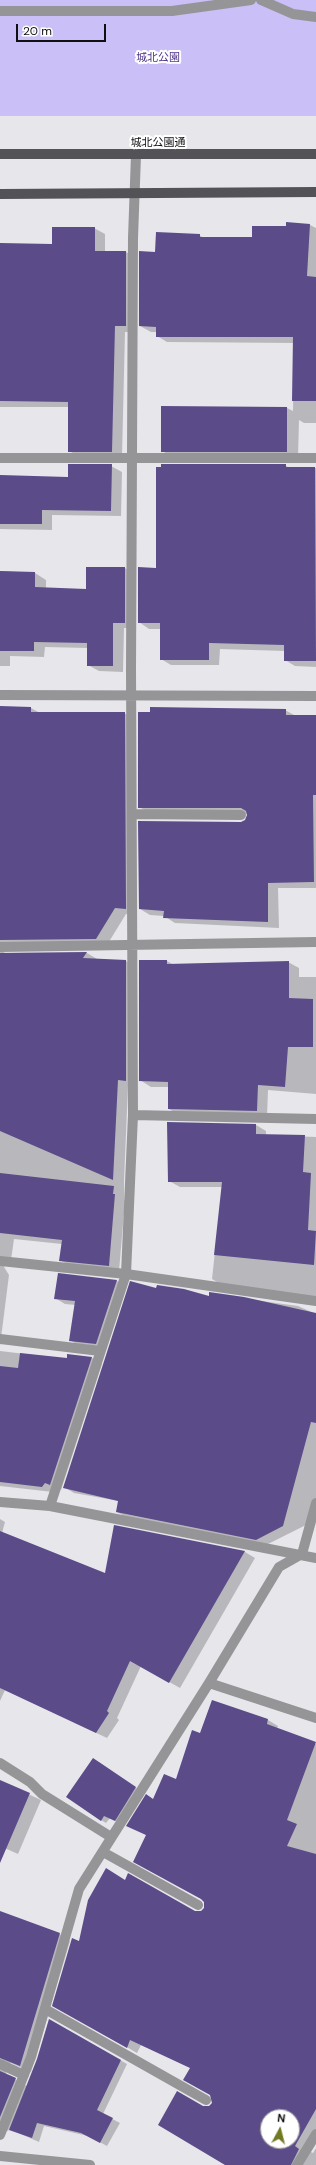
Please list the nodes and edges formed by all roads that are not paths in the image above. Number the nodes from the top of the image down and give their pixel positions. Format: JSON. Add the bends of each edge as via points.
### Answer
{"nodes":[{"id":1,"x":251,"y":0,"type":"edge"},
{"id":2,"x":261,"y":0,"type":"edge"},
{"id":3,"x":0,"y":11,"type":"edge"},
{"id":4,"x":316,"y":17,"type":"edge"},
{"id":5,"x":0,"y":154,"type":"edge"},
{"id":6,"x":316,"y":154,"type":"edge"},
{"id":7,"x":136,"y":155,"type":"junction"},
{"id":8,"x":316,"y":192,"type":"edge"},
{"id":9,"x":135,"y":193,"type":"junction"},
{"id":10,"x":0,"y":194,"type":"edge"},
{"id":11,"x":0,"y":458,"type":"edge"},
{"id":12,"x":132,"y":458,"type":"junction"},
{"id":13,"x":316,"y":458,"type":"edge"},
{"id":14,"x":0,"y":695,"type":"edge"},
{"id":15,"x":132,"y":695,"type":"junction"},
{"id":16,"x":316,"y":696,"type":"edge"},
{"id":17,"x":132,"y":814,"type":"junction"},
{"id":18,"x":241,"y":815,"type":"dead end"},
{"id":19,"x":316,"y":942,"type":"edge"},
{"id":20,"x":133,"y":946,"type":"junction"},
{"id":21,"x":0,"y":947,"type":"edge"},
{"id":22,"x":133,"y":1115,"type":"junction"},
{"id":23,"x":316,"y":1119,"type":"edge"},
{"id":24,"x":0,"y":1262,"type":"edge"},
{"id":25,"x":126,"y":1274,"type":"junction"},
{"id":26,"x":316,"y":1301,"type":"edge"},
{"id":27,"x":0,"y":1339,"type":"edge"},
{"id":28,"x":100,"y":1351,"type":"junction"},
{"id":29,"x":0,"y":1502,"type":"edge"},
{"id":30,"x":316,"y":1502,"type":"edge"},
{"id":31,"x":50,"y":1506,"type":"junction"},
{"id":32,"x":302,"y":1554,"type":"junction"},
{"id":33,"x":316,"y":1558,"type":"edge"},
{"id":34,"x":209,"y":1683,"type":"junction"},
{"id":35,"x":316,"y":1718,"type":"edge"},
{"id":36,"x":0,"y":1763,"type":"edge"},
{"id":37,"x":111,"y":1838,"type":"junction"},
{"id":38,"x":102,"y":1852,"type":"junction"},
{"id":39,"x":198,"y":1905,"type":"dead end"},
{"id":40,"x":45,"y":2009,"type":"junction"},
{"id":41,"x":0,"y":2064,"type":"edge"},
{"id":42,"x":24,"y":2075,"type":"junction"},
{"id":43,"x":206,"y":2100,"type":"dead end"},
{"id":44,"x":316,"y":2134,"type":"edge"},
{"id":45,"x":0,"y":2136,"type":"edge"},
{"id":46,"x":0,"y":2156,"type":"edge"},
{"id":47,"x":90,"y":2165,"type":"edge"},
{"id":48,"x":297,"y":2165,"type":"edge"}],
"edges":[{"from":1,"to":3,"type":"street","via":[[172,11]]},
{"from":2,"to":4,"type":"street","via":[[293,14]]},
{"from":5,"to":7,"type":"main road","name":"城北公園通"},
{"from":6,"to":7,"type":"main road","name":"城北公園通"},
{"from":7,"to":9,"type":"street"},
{"from":8,"to":9,"type":"main road"},
{"from":9,"to":10,"type":"main road"},
{"from":9,"to":12,"type":"street"},
{"from":11,"to":12,"type":"street"},
{"from":12,"to":13,"type":"street"},
{"from":12,"to":15,"type":"street"},
{"from":14,"to":15,"type":"street"},
{"from":15,"to":16,"type":"street"},
{"from":15,"to":17,"type":"street"},
{"from":17,"to":18,"type":"street"},
{"from":17,"to":20,"type":"street"},
{"from":19,"to":20,"type":"street"},
{"from":20,"to":21,"type":"street"},
{"from":20,"to":22,"type":"street"},
{"from":22,"to":23,"type":"street"},
{"from":22,"to":25,"type":"street"},
{"from":24,"to":25,"type":"street"},
{"from":25,"to":26,"type":"street"},
{"from":25,"to":28,"type":"street"},
{"from":27,"to":28,"type":"street"},
{"from":28,"to":31,"type":"street"},
{"from":29,"to":31,"type":"street"},
{"from":30,"to":32,"type":"street"},
{"from":31,"to":32,"type":"street"},
{"from":32,"to":33,"type":"street"},
{"from":32,"to":34,"type":"street","via":[[279,1567]]},
{"from":34,"to":35,"type":"street"},
{"from":34,"to":37,"type":"street"},
{"from":36,"to":37,"type":"street","via":[[30,1782],[42,1794]]},
{"from":37,"to":38,"type":"street"},
{"from":38,"to":39,"type":"street"},
{"from":38,"to":40,"type":"street","via":[[79,1889]]},
{"from":40,"to":42,"type":"street"},
{"from":40,"to":43,"type":"street"},
{"from":41,"to":42,"type":"street"},
{"from":42,"to":45,"type":"street"},
{"from":44,"to":48,"type":"street"},
{"from":46,"to":47,"type":"street"}]}
